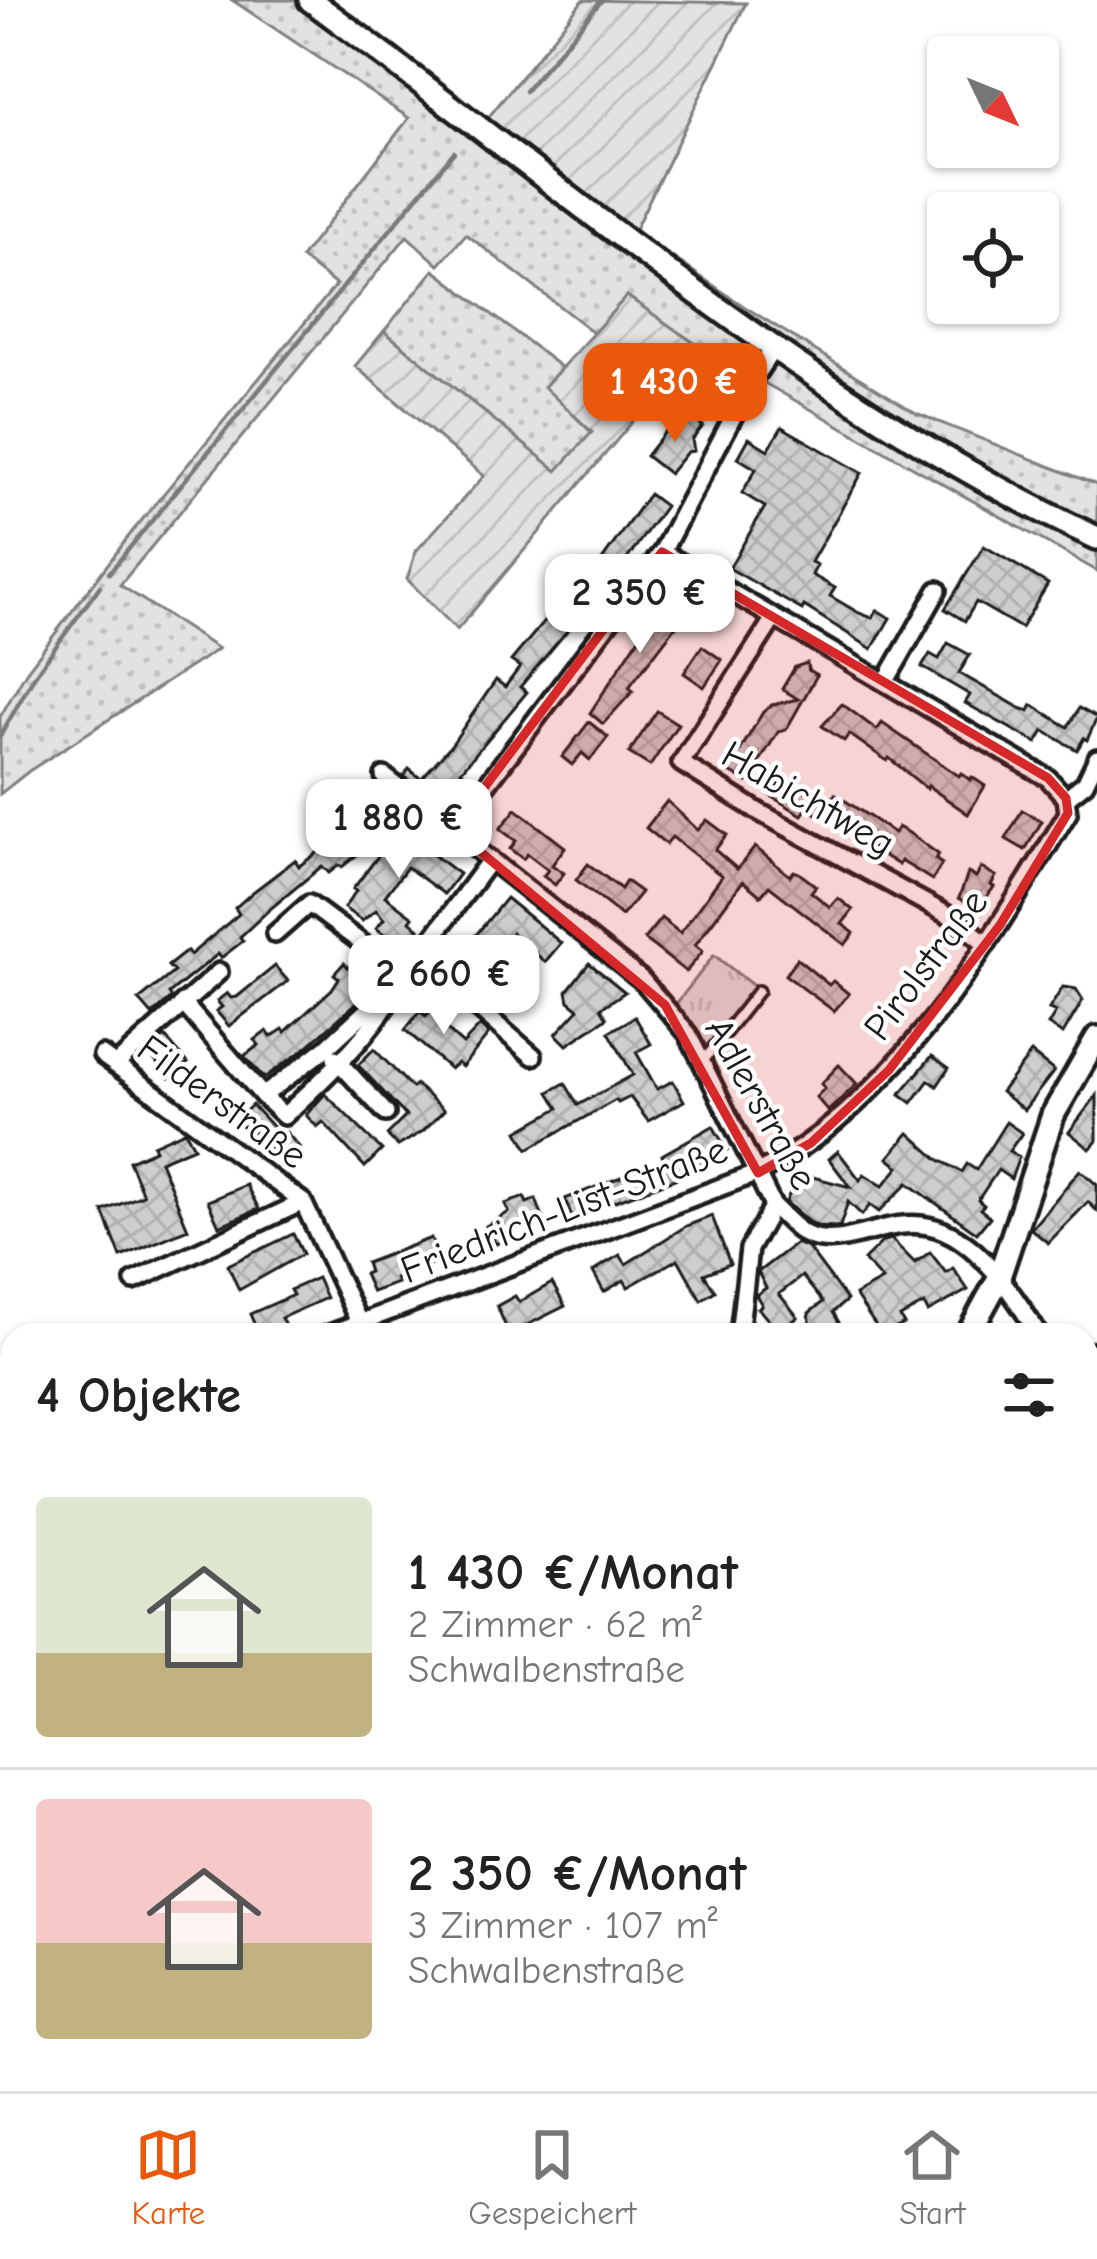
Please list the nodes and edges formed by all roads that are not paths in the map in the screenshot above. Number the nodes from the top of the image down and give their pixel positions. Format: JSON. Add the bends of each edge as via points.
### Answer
{"nodes":[{"id":1,"x":310,"y":0,"type":"edge"},
{"id":2,"x":773,"y":349,"type":"junction"},
{"id":3,"x":1097,"y":538,"type":"edge"},
{"id":4,"x":662,"y":552,"type":"junction"},
{"id":5,"x":938,"y":590,"type":"dead end"},
{"id":6,"x":774,"y":618,"type":"junction"},
{"id":7,"x":886,"y":681,"type":"junction"},
{"id":8,"x":1097,"y":758,"type":"edge"},
{"id":9,"x":384,"y":776,"type":"dead end"},
{"id":10,"x":1066,"y":798,"type":"junction"},
{"id":11,"x":452,"y":829,"type":"junction"},
{"id":12,"x":490,"y":860,"type":"junction"},
{"id":13,"x":274,"y":934,"type":"dead end"},
{"id":14,"x":987,"y":944,"type":"junction"},
{"id":15,"x":409,"y":970,"type":"junction"},
{"id":16,"x":219,"y":972,"type":"dead end"},
{"id":17,"x":758,"y":992,"type":"dead end"},
{"id":18,"x":182,"y":1003,"type":"junction"},
{"id":19,"x":1097,"y":1038,"type":"edge"},
{"id":20,"x":326,"y":1048,"type":"junction"},
{"id":21,"x":102,"y":1055,"type":"dead end"},
{"id":22,"x":533,"y":1056,"type":"dead end"},
{"id":23,"x":122,"y":1059,"type":"dead end"},
{"id":24,"x":703,"y":1061,"type":"junction"},
{"id":25,"x":340,"y":1064,"type":"junction"},
{"id":26,"x":263,"y":1096,"type":"junction"},
{"id":27,"x":386,"y":1113,"type":"dead end"},
{"id":28,"x":758,"y":1173,"type":"junction"},
{"id":29,"x":303,"y":1202,"type":"junction"},
{"id":30,"x":773,"y":1206,"type":"junction"},
{"id":31,"x":998,"y":1280,"type":"junction"},
{"id":32,"x":134,"y":1281,"type":"dead end"},
{"id":33,"x":360,"y":1323,"type":"edge"},
{"id":34,"x":378,"y":1323,"type":"edge"},
{"id":35,"x":740,"y":1323,"type":"edge"},
{"id":36,"x":975,"y":1323,"type":"edge"},
{"id":37,"x":1030,"y":1323,"type":"edge"}],
"edges":[{"from":1,"to":2,"type":"street"},
{"from":2,"to":3,"type":"street","via":[[942,458]]},
{"from":2,"to":4,"type":"street"},
{"from":4,"to":6,"type":"street"},
{"from":4,"to":11,"type":"street"},
{"from":5,"to":7,"type":"street"},
{"from":6,"to":7,"type":"street"},
{"from":6,"to":14,"type":"street","name":"Habichtweg","via":[[681,763]]},
{"from":7,"to":10,"type":"street","via":[[1048,778]]},
{"from":8,"to":10,"type":"street","name":"Pirolstraße"},
{"from":9,"to":11,"type":"street","name":"Adlerstraße"},
{"from":10,"to":14,"type":"street","name":"Pirolstraße","via":[[1068,813]]},
{"from":11,"to":12,"type":"street","name":"Adlerstraße"},
{"from":12,"to":15,"type":"street"},
{"from":12,"to":24,"type":"street","name":"Adlerstraße","via":[[642,980]]},
{"from":13,"to":15,"type":"street","via":[[309,904]]},
{"from":14,"to":28,"type":"street","name":"Pirolstraße","via":[[866,1097]]},
{"from":15,"to":20,"type":"street"},
{"from":15,"to":22,"type":"street","via":[[480,1010]]},
{"from":15,"to":25,"type":"street"},
{"from":16,"to":18,"type":"street"},
{"from":17,"to":24,"type":"lane"},
{"from":18,"to":23,"type":"street"},
{"from":18,"to":26,"type":"street"},
{"from":19,"to":31,"type":"street","via":[[1053,1115]]},
{"from":20,"to":25,"type":"street"},
{"from":20,"to":26,"type":"street"},
{"from":21,"to":29,"type":"street","name":"Filderstraße"},
{"from":24,"to":28,"type":"street","name":"Adlerstraße"},
{"from":25,"to":26,"type":"street","via":[[284,1116]]},
{"from":25,"to":27,"type":"street"},
{"from":28,"to":30,"type":"street","name":"Adlerstraße"},
{"from":28,"to":34,"type":"street","name":"Friedrich-List-Straße"},
{"from":29,"to":32,"type":"street","name":"Filderstraße"},
{"from":29,"to":33,"type":"street","name":"Filderstraße"},
{"from":30,"to":31,"type":"street","name":"Adlerstraße","via":[[808,1236],[837,1240],[894,1223],[932,1226],[976,1252]]},
{"from":30,"to":35,"type":"street","via":[[749,1249]]},
{"from":31,"to":36,"type":"street"},
{"from":31,"to":37,"type":"street","name":"Adlerstraße"}]}
